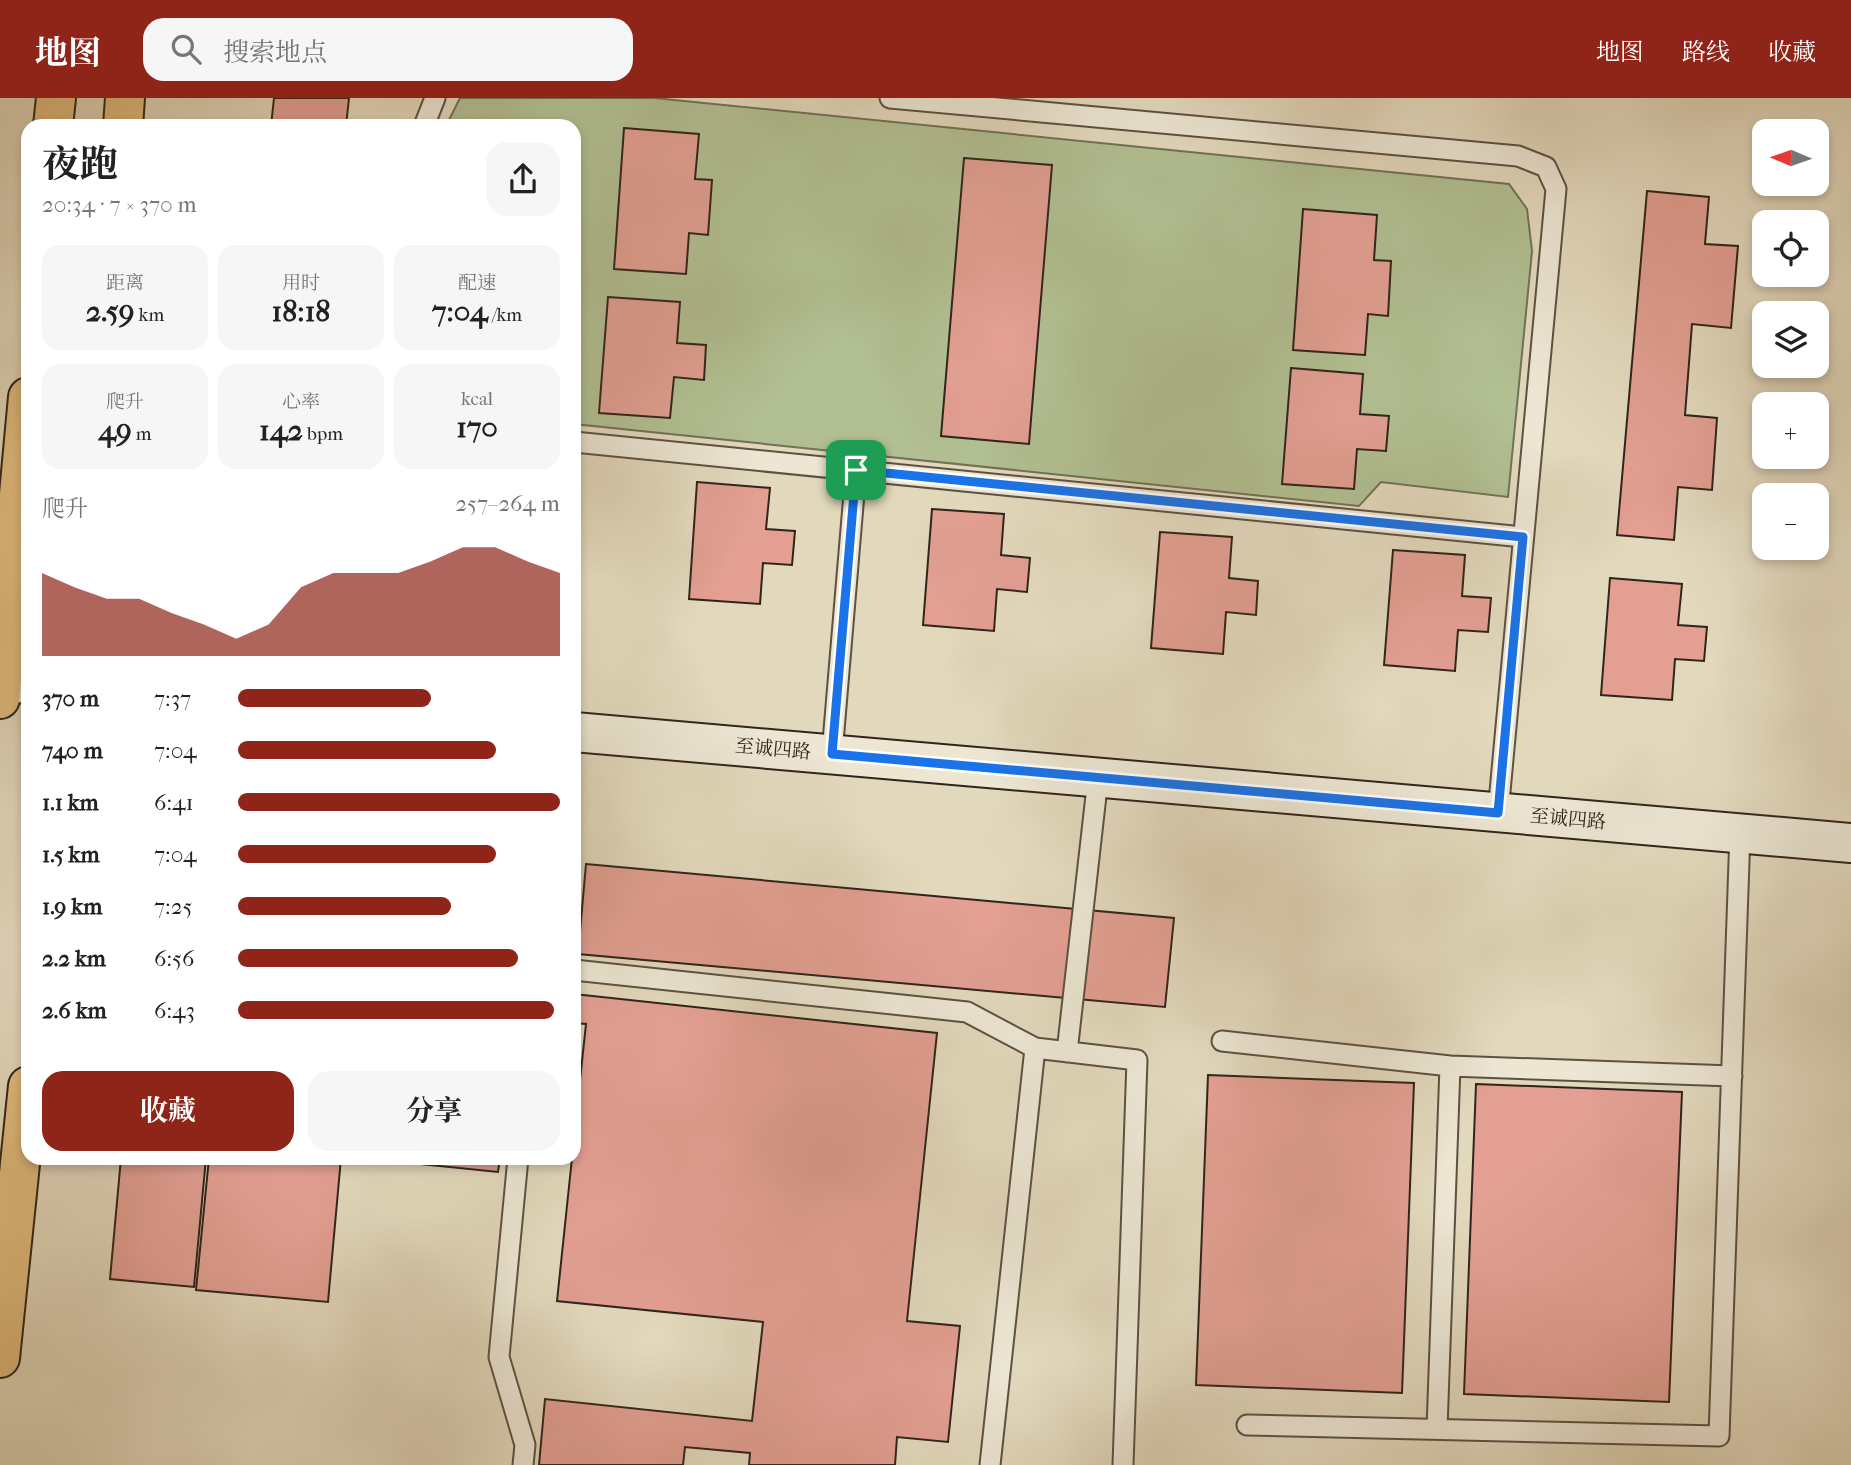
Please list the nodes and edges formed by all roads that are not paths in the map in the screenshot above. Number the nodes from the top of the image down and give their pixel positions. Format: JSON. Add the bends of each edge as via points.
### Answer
{"nodes":[{"id":1,"x":56,"y":98,"type":"edge"},
{"id":2,"x":125,"y":98,"type":"edge"},
{"id":3,"x":435,"y":98,"type":"edge"},
{"id":4,"x":890,"y":98,"type":"edge"},
{"id":5,"x":54,"y":119,"type":"edge"},
{"id":6,"x":124,"y":119,"type":"edge"},
{"id":7,"x":427,"y":119,"type":"edge"},
{"id":8,"x":581,"y":443,"type":"edge"},
{"id":9,"x":856,"y":470,"type":"junction"},
{"id":10,"x":21,"y":494,"type":"edge"},
{"id":11,"x":1523,"y":537,"type":"junction"},
{"id":12,"x":7,"y":687,"type":"edge"},
{"id":13,"x":581,"y":733,"type":"edge"},
{"id":14,"x":832,"y":754,"type":"junction"},
{"id":15,"x":1098,"y":778,"type":"junction"},
{"id":16,"x":1498,"y":813,"type":"junction"},
{"id":17,"x":1740,"y":833,"type":"junction"},
{"id":18,"x":1851,"y":843,"type":"edge"},
{"id":19,"x":581,"y":971,"type":"edge"},
{"id":20,"x":1222,"y":1041,"type":"dead end"},
{"id":21,"x":1035,"y":1048,"type":"junction"},
{"id":22,"x":1068,"y":1052,"type":"junction"},
{"id":23,"x":1450,"y":1066,"type":"junction"},
{"id":24,"x":1732,"y":1076,"type":"junction"},
{"id":25,"x":21,"y":1154,"type":"edge"},
{"id":26,"x":517,"y":1165,"type":"edge"},
{"id":27,"x":0,"y":1358,"type":"edge"},
{"id":28,"x":1247,"y":1424,"type":"dead end"},
{"id":29,"x":1437,"y":1429,"type":"junction"},
{"id":30,"x":523,"y":1465,"type":"edge"},
{"id":31,"x":990,"y":1465,"type":"edge"},
{"id":32,"x":1122,"y":1465,"type":"edge"}],
"edges":[{"from":1,"to":5,"type":"main road"},
{"from":2,"to":6,"type":"main road"},
{"from":3,"to":7,"type":"lane"},
{"from":4,"to":11,"type":"lane","via":[[1518,156],[1546,167],[1556,189]]},
{"from":8,"to":9,"type":"lane"},
{"from":9,"to":11,"type":"lane"},
{"from":9,"to":14,"type":"lane"},
{"from":10,"to":12,"type":"main road"},
{"from":11,"to":16,"type":"lane"},
{"from":13,"to":14,"type":"main road","name":"至诚四路"},
{"from":14,"to":15,"type":"main road","name":"至诚四路"},
{"from":15,"to":16,"type":"main road","name":"至诚四路"},
{"from":15,"to":22,"type":"lane"},
{"from":16,"to":17,"type":"main road","name":"至诚四路"},
{"from":17,"to":18,"type":"main road","name":"至诚四路"},
{"from":17,"to":24,"type":"lane"},
{"from":19,"to":21,"type":"lane","via":[[967,1012]]},
{"from":20,"to":23,"type":"lane"},
{"from":21,"to":22,"type":"lane"},
{"from":21,"to":31,"type":"lane"},
{"from":22,"to":32,"type":"lane","via":[[1138,1060]]},
{"from":23,"to":24,"type":"lane"},
{"from":23,"to":29,"type":"lane"},
{"from":24,"to":29,"type":"lane","via":[[1719,1436]]},
{"from":25,"to":27,"type":"main road"},
{"from":26,"to":30,"type":"lane","via":[[499,1357],[525,1446]]},
{"from":28,"to":29,"type":"lane"}]}
